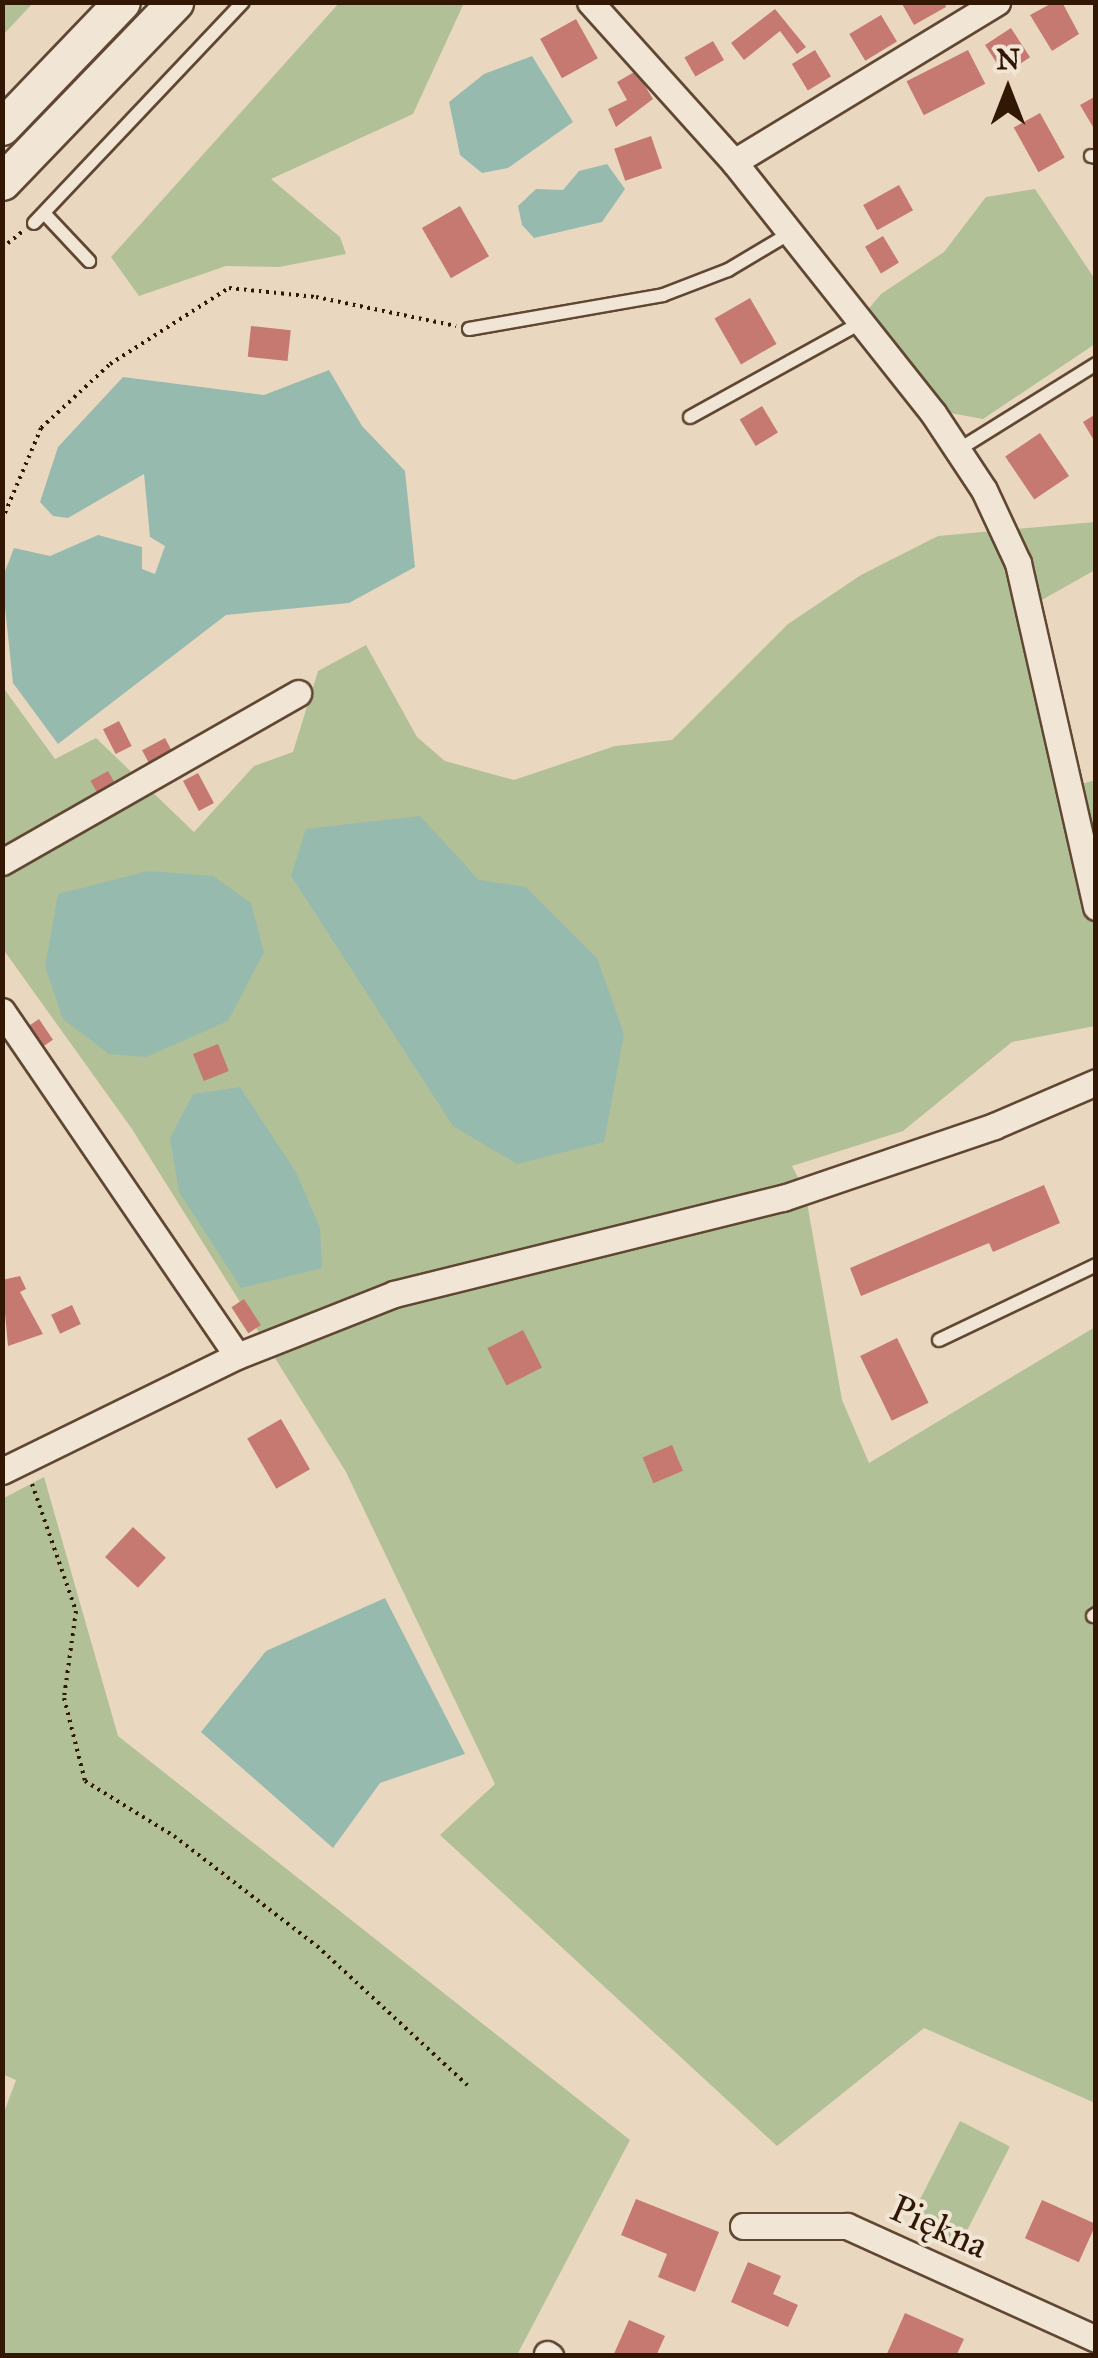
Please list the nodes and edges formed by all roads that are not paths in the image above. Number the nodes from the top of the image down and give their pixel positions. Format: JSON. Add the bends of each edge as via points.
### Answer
{"nodes":[{"id":1,"x":122,"y":2,"type":"edge"},
{"id":2,"x":175,"y":2,"type":"edge"},
{"id":3,"x":243,"y":2,"type":"edge"},
{"id":4,"x":590,"y":2,"type":"edge"},
{"id":5,"x":997,"y":2,"type":"edge"},
{"id":6,"x":2,"y":127,"type":"edge"},
{"id":7,"x":734,"y":162,"type":"junction"},
{"id":8,"x":2,"y":182,"type":"edge"},
{"id":9,"x":790,"y":234,"type":"junction"},
{"id":10,"x":89,"y":261,"type":"dead end"},
{"id":11,"x":862,"y":322,"type":"junction"},
{"id":12,"x":469,"y":330,"type":"road end"},
{"id":13,"x":1096,"y":364,"type":"edge"},
{"id":14,"x":690,"y":418,"type":"dead end"},
{"id":15,"x":958,"y":450,"type":"junction"},
{"id":16,"x":298,"y":693,"type":"dead end"},
{"id":17,"x":2,"y":862,"type":"edge"},
{"id":18,"x":1096,"y":907,"type":"edge"},
{"id":19,"x":2,"y":1011,"type":"edge"},
{"id":20,"x":1094,"y":1087,"type":"edge"},
{"id":21,"x":1096,"y":1264,"type":"edge"},
{"id":22,"x":939,"y":1340,"type":"dead end"},
{"id":23,"x":238,"y":1356,"type":"junction"},
{"id":24,"x":2,"y":1471,"type":"edge"},
{"id":25,"x":743,"y":2226,"type":"dead end"},
{"id":26,"x":1096,"y":2338,"type":"edge"}],
"edges":[{"from":1,"to":6,"type":"main road"},
{"from":2,"to":8,"type":"main road"},
{"from":3,"to":10,"type":"lane","via":[[39,218]]},
{"from":4,"to":7,"type":"street"},
{"from":5,"to":7,"type":"street"},
{"from":7,"to":9,"type":"street"},
{"from":9,"to":11,"type":"street"},
{"from":9,"to":12,"type":"lane","via":[[728,270],[662,296]]},
{"from":11,"to":14,"type":"lane"},
{"from":11,"to":15,"type":"street"},
{"from":13,"to":15,"type":"lane"},
{"from":15,"to":18,"type":"street","via":[[1018,563]]},
{"from":16,"to":17,"type":"street"},
{"from":19,"to":23,"type":"street"},
{"from":20,"to":23,"type":"street","via":[[783,1198],[394,1294]]},
{"from":21,"to":22,"type":"lane"},
{"from":23,"to":24,"type":"street"},
{"from":25,"to":26,"type":"street","name":"Piękna","via":[[847,2226]]}]}
